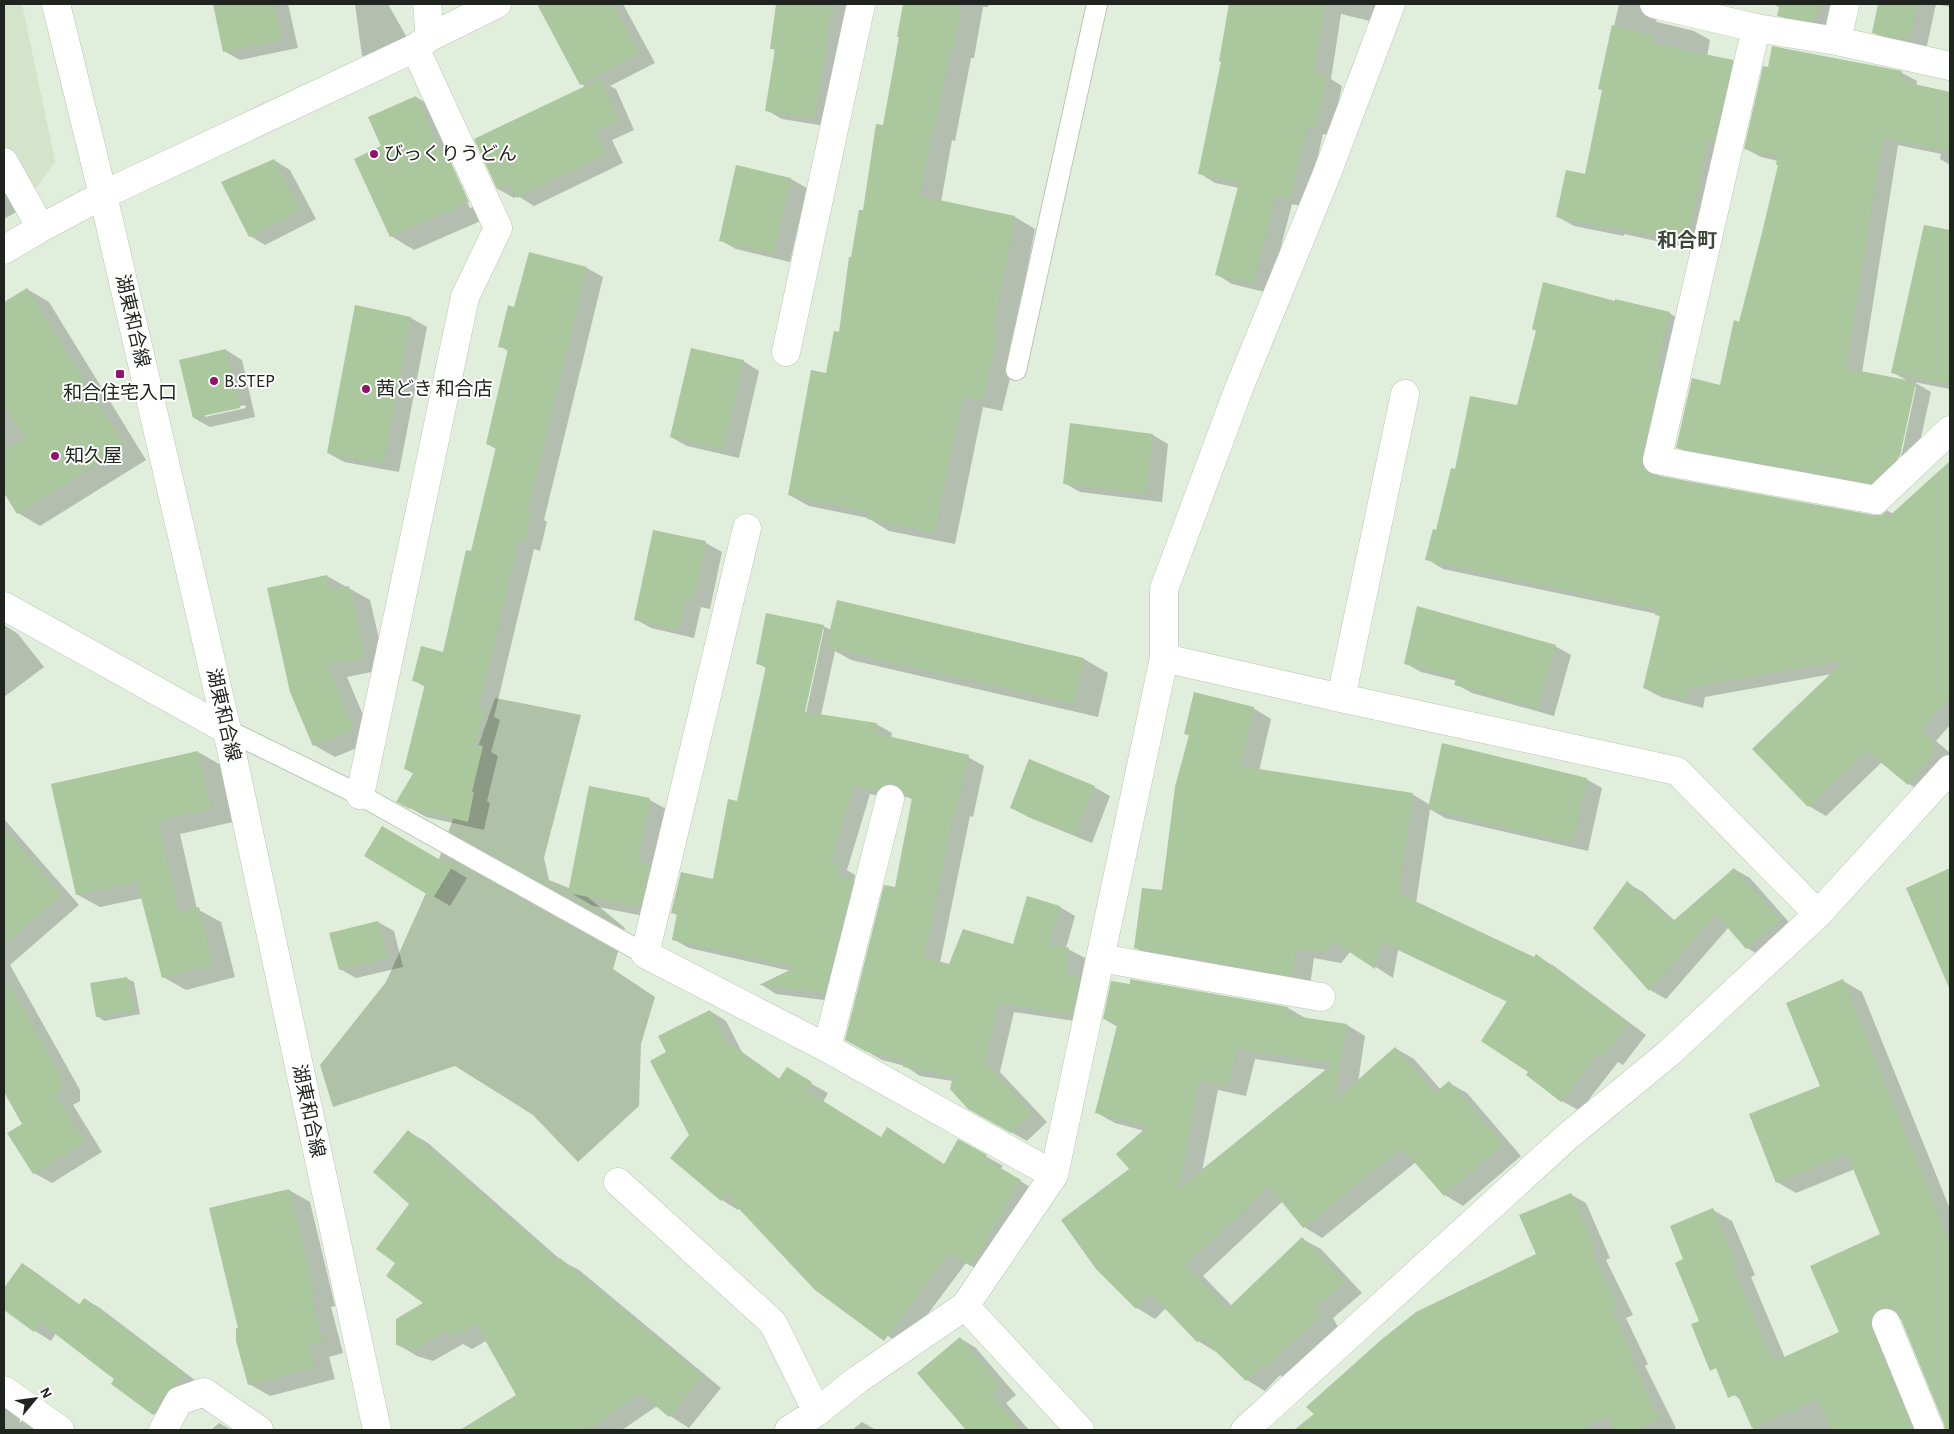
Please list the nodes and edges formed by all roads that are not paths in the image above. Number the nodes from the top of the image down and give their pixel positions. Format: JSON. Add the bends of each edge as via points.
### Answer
{"nodes":[{"id":1,"x":56,"y":4,"type":"edge"},
{"id":2,"x":427,"y":4,"type":"edge"},
{"id":3,"x":497,"y":4,"type":"edge"},
{"id":4,"x":861,"y":4,"type":"edge"},
{"id":5,"x":1097,"y":4,"type":"edge"},
{"id":6,"x":1391,"y":4,"type":"edge"},
{"id":7,"x":1654,"y":4,"type":"edge"},
{"id":8,"x":1845,"y":4,"type":"edge"},
{"id":9,"x":1756,"y":28,"type":"junction"},
{"id":10,"x":1837,"y":41,"type":"junction"},
{"id":11,"x":422,"y":42,"type":"junction"},
{"id":12,"x":1950,"y":66,"type":"edge"},
{"id":13,"x":4,"y":162,"type":"edge"},
{"id":14,"x":103,"y":195,"type":"junction"},
{"id":15,"x":41,"y":228,"type":"junction"},
{"id":16,"x":4,"y":250,"type":"edge"},
{"id":17,"x":786,"y":352,"type":"dead end"},
{"id":18,"x":1016,"y":370,"type":"dead end"},
{"id":19,"x":1405,"y":394,"type":"dead end"},
{"id":20,"x":1950,"y":430,"type":"edge"},
{"id":21,"x":747,"y":528,"type":"dead end"},
{"id":22,"x":4,"y":606,"type":"edge"},
{"id":23,"x":1164,"y":658,"type":"junction"},
{"id":24,"x":1341,"y":698,"type":"junction"},
{"id":25,"x":227,"y":730,"type":"junction"},
{"id":26,"x":1950,"y":769,"type":"edge"},
{"id":27,"x":360,"y":795,"type":"junction"},
{"id":28,"x":890,"y":799,"type":"dead end"},
{"id":29,"x":1818,"y":914,"type":"junction"},
{"id":30,"x":645,"y":954,"type":"junction"},
{"id":31,"x":1100,"y":958,"type":"junction"},
{"id":32,"x":1321,"y":997,"type":"dead end"},
{"id":33,"x":827,"y":1048,"type":"junction"},
{"id":34,"x":1054,"y":1175,"type":"junction"},
{"id":35,"x":618,"y":1182,"type":"dead end"},
{"id":36,"x":965,"y":1306,"type":"junction"},
{"id":37,"x":1886,"y":1323,"type":"dead end"},
{"id":38,"x":4,"y":1390,"type":"edge"},
{"id":39,"x":817,"y":1412,"type":"junction"},
{"id":40,"x":60,"y":1430,"type":"edge"},
{"id":41,"x":163,"y":1430,"type":"edge"},
{"id":42,"x":259,"y":1430,"type":"edge"},
{"id":43,"x":377,"y":1430,"type":"edge"},
{"id":44,"x":789,"y":1430,"type":"edge"},
{"id":45,"x":1080,"y":1430,"type":"edge"},
{"id":46,"x":1245,"y":1430,"type":"edge"},
{"id":47,"x":1930,"y":1430,"type":"edge"}],
"edges":[{"from":1,"to":14,"type":"street","name":"湖東和合線"},
{"from":2,"to":11,"type":"street"},
{"from":3,"to":11,"type":"street"},
{"from":4,"to":17,"type":"street"},
{"from":5,"to":18,"type":"lane"},
{"from":6,"to":23,"type":"street","via":[[1326,176],[1238,388],[1164,589]]},
{"from":7,"to":9,"type":"street"},
{"from":8,"to":10,"type":"street"},
{"from":9,"to":10,"type":"street"},
{"from":9,"to":20,"type":"street","via":[[1657,460],[1876,500]]},
{"from":10,"to":12,"type":"street"},
{"from":11,"to":14,"type":"street"},
{"from":11,"to":27,"type":"street","via":[[498,228],[465,297]]},
{"from":13,"to":15,"type":"street"},
{"from":14,"to":15,"type":"street"},
{"from":14,"to":25,"type":"street","name":"湖東和合線"},
{"from":15,"to":16,"type":"street"},
{"from":19,"to":24,"type":"street"},
{"from":21,"to":30,"type":"street"},
{"from":22,"to":25,"type":"street"},
{"from":23,"to":24,"type":"street"},
{"from":23,"to":31,"type":"street"},
{"from":24,"to":29,"type":"street","via":[[1677,771]]},
{"from":25,"to":27,"type":"lane"},
{"from":25,"to":43,"type":"street","name":"湖東和合線"},
{"from":26,"to":29,"type":"street"},
{"from":27,"to":30,"type":"lane"},
{"from":28,"to":33,"type":"street"},
{"from":29,"to":46,"type":"street","via":[[1669,1053],[1568,1136]]},
{"from":30,"to":33,"type":"street"},
{"from":31,"to":32,"type":"street"},
{"from":31,"to":34,"type":"street"},
{"from":33,"to":34,"type":"street"},
{"from":34,"to":36,"type":"street"},
{"from":35,"to":39,"type":"street","via":[[773,1324]]},
{"from":36,"to":39,"type":"street","via":[[857,1380]]},
{"from":36,"to":45,"type":"street"},
{"from":37,"to":47,"type":"street"},
{"from":38,"to":40,"type":"street"},
{"from":39,"to":44,"type":"street"},
{"from":41,"to":42,"type":"street","via":[[179,1401],[204,1392]]}]}
